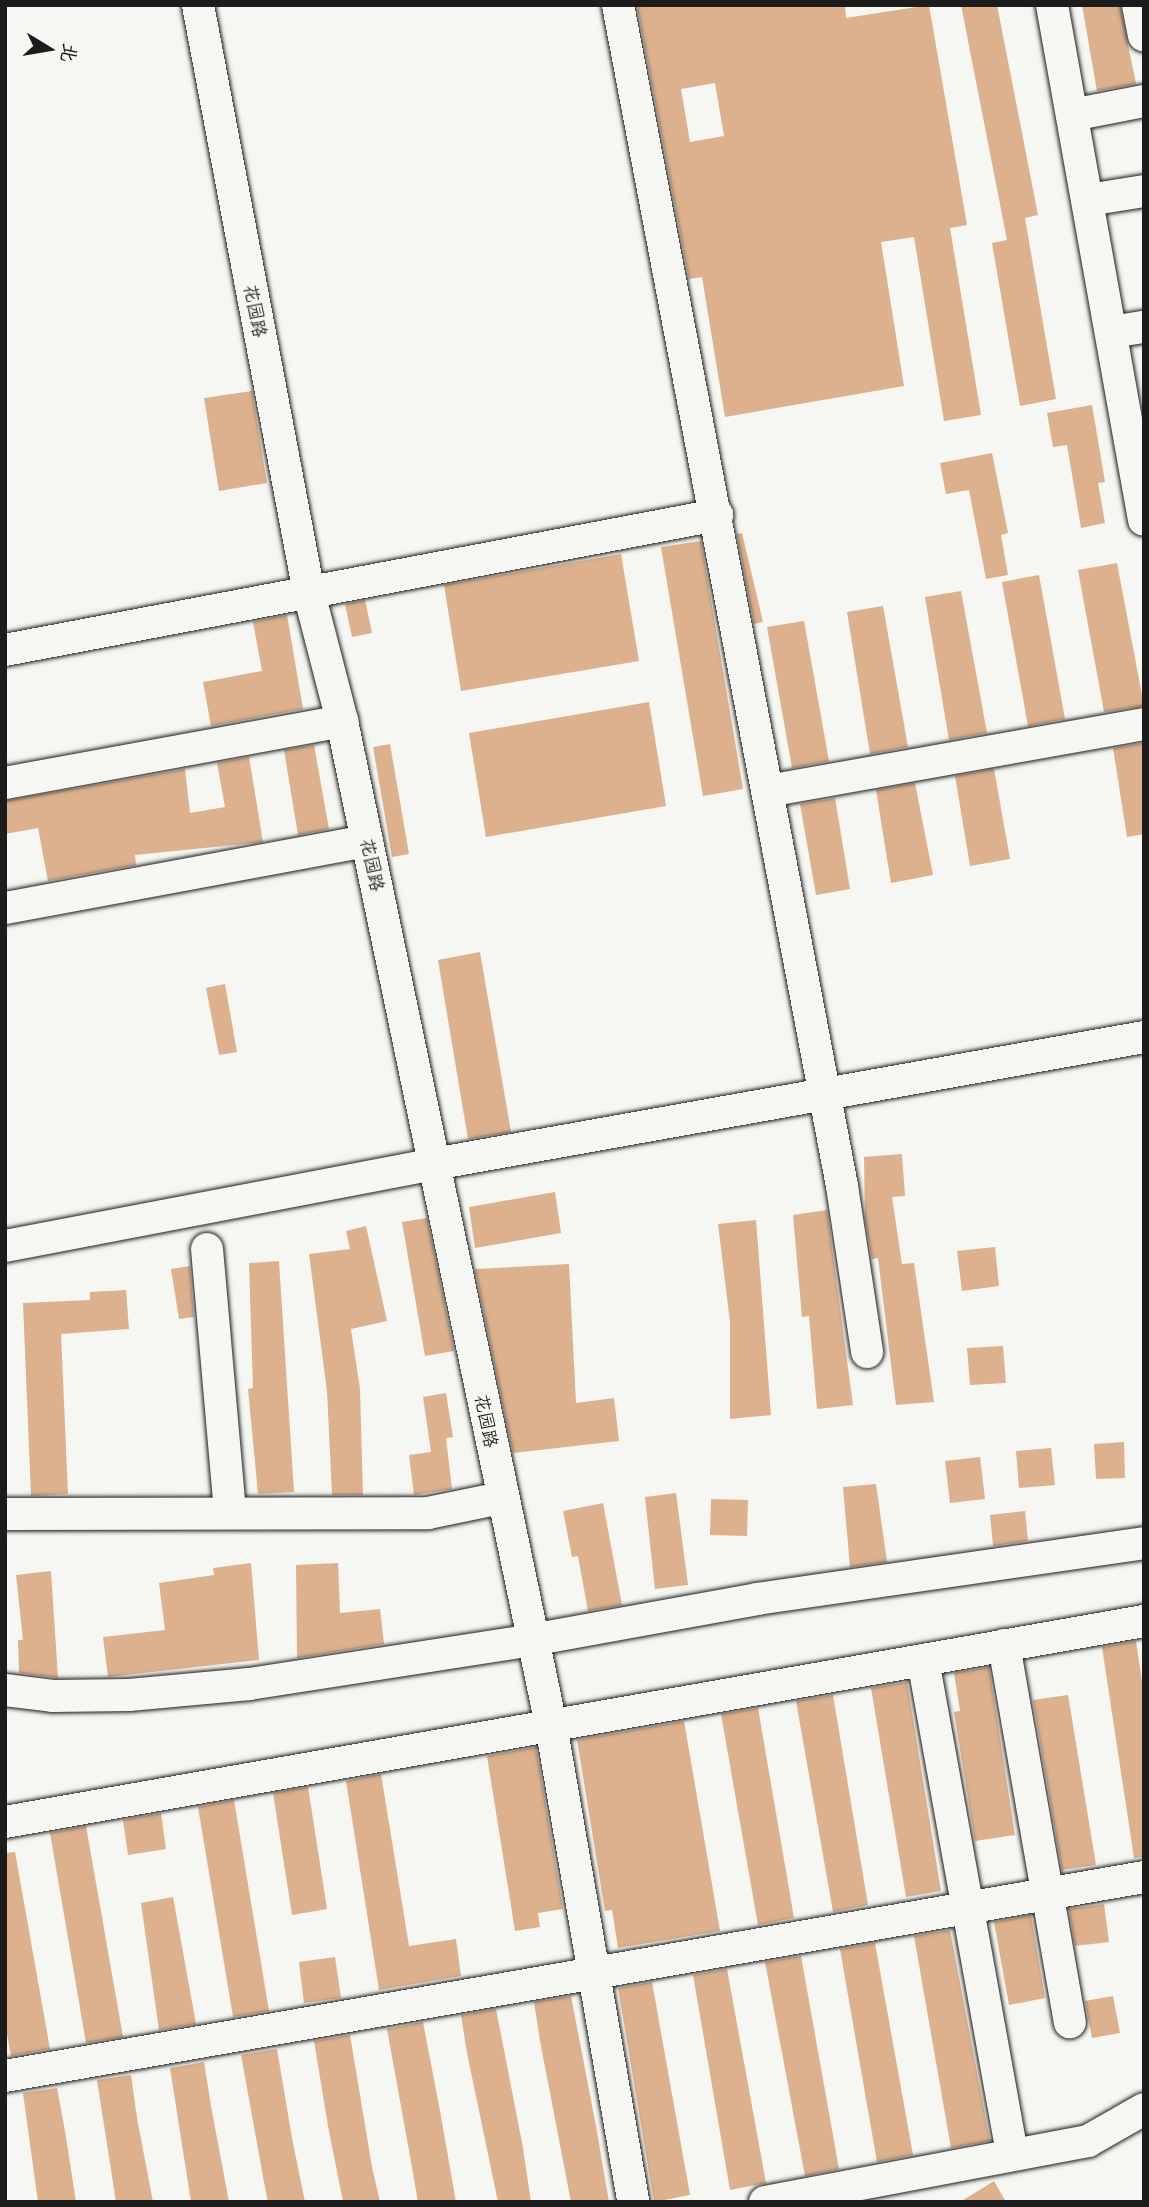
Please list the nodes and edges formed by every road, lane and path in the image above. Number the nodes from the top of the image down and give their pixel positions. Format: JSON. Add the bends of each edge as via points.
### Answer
{"nodes":[{"id":1,"x":198,"y":5,"type":"edge"},
{"id":2,"x":618,"y":5,"type":"edge"},
{"id":3,"x":1052,"y":5,"type":"edge"},
{"id":4,"x":1138,"y":5,"type":"edge"},
{"id":5,"x":1144,"y":35,"type":"edge"},
{"id":6,"x":1144,"y":101,"type":"edge"},
{"id":7,"x":1072,"y":115,"type":"junction"},
{"id":8,"x":1144,"y":191,"type":"edge"},
{"id":9,"x":1087,"y":200,"type":"junction"},
{"id":10,"x":1144,"y":327,"type":"edge"},
{"id":11,"x":1111,"y":332,"type":"junction"},
{"id":12,"x":717,"y":515,"type":"junction"},
{"id":13,"x":1144,"y":520,"type":"edge"},
{"id":14,"x":309,"y":593,"type":"junction"},
{"id":15,"x":5,"y":650,"type":"edge"},
{"id":16,"x":342,"y":721,"type":"junction"},
{"id":17,"x":1144,"y":724,"type":"edge"},
{"id":18,"x":5,"y":783,"type":"edge"},
{"id":19,"x":768,"y":792,"type":"junction"},
{"id":20,"x":367,"y":841,"type":"junction"},
{"id":21,"x":5,"y":908,"type":"edge"},
{"id":22,"x":1144,"y":1037,"type":"edge"},
{"id":23,"x":824,"y":1094,"type":"junction"},
{"id":24,"x":434,"y":1164,"type":"junction"},
{"id":25,"x":5,"y":1246,"type":"edge"},
{"id":26,"x":207,"y":1249,"type":"dead end"},
{"id":27,"x":867,"y":1352,"type":"dead end"},
{"id":28,"x":502,"y":1498,"type":"junction"},
{"id":29,"x":230,"y":1512,"type":"junction"},
{"id":30,"x":5,"y":1514,"type":"edge"},
{"id":31,"x":1144,"y":1543,"type":"edge"},
{"id":32,"x":1144,"y":1621,"type":"edge"},
{"id":33,"x":532,"y":1640,"type":"junction"},
{"id":34,"x":1004,"y":1645,"type":"junction"},
{"id":35,"x":923,"y":1660,"type":"junction"},
{"id":36,"x":5,"y":1690,"type":"edge"},
{"id":37,"x":551,"y":1724,"type":"junction"},
{"id":38,"x":5,"y":1822,"type":"edge"},
{"id":39,"x":1144,"y":1877,"type":"edge"},
{"id":40,"x":1047,"y":1894,"type":"junction"},
{"id":41,"x":968,"y":1907,"type":"junction"},
{"id":42,"x":593,"y":1973,"type":"junction"},
{"id":43,"x":1070,"y":2022,"type":"dead end"},
{"id":44,"x":5,"y":2076,"type":"edge"},
{"id":45,"x":1144,"y":2109,"type":"edge"},
{"id":46,"x":1012,"y":2153,"type":"junction"},
{"id":47,"x":633,"y":2202,"type":"edge"},
{"id":48,"x":765,"y":2202,"type":"edge"}],
"edges":[{"from":1,"to":14,"type":"street","name":"花园路"},
{"from":2,"to":12,"type":"street"},
{"from":3,"to":7,"type":"street"},
{"from":4,"to":5,"type":"street"},
{"from":6,"to":7,"type":"street"},
{"from":7,"to":9,"type":"street"},
{"from":8,"to":9,"type":"street"},
{"from":9,"to":11,"type":"street"},
{"from":10,"to":11,"type":"street"},
{"from":11,"to":13,"type":"street"},
{"from":12,"to":14,"type":"street"},
{"from":12,"to":19,"type":"street"},
{"from":14,"to":15,"type":"street"},
{"from":14,"to":16,"type":"street","name":"花园路"},
{"from":16,"to":18,"type":"street"},
{"from":16,"to":20,"type":"street","name":"花园路"},
{"from":17,"to":19,"type":"street"},
{"from":19,"to":23,"type":"street"},
{"from":20,"to":21,"type":"street"},
{"from":20,"to":24,"type":"street","name":"花园路"},
{"from":22,"to":23,"type":"street"},
{"from":23,"to":24,"type":"street"},
{"from":23,"to":27,"type":"street"},
{"from":24,"to":25,"type":"street"},
{"from":24,"to":28,"type":"street","name":"花园路"},
{"from":26,"to":29,"type":"street"},
{"from":28,"to":29,"type":"street","via":[[428,1513]]},
{"from":28,"to":33,"type":"street","name":"花园路"},
{"from":29,"to":30,"type":"street"},
{"from":31,"to":33,"type":"street","via":[[757,1599]]},
{"from":32,"to":34,"type":"street"},
{"from":33,"to":36,"type":"street","via":[[249,1684],[129,1695],[53,1696]]},
{"from":33,"to":37,"type":"street","name":"花园路"},
{"from":34,"to":35,"type":"street"},
{"from":34,"to":40,"type":"street"},
{"from":35,"to":37,"type":"street"},
{"from":35,"to":41,"type":"street"},
{"from":37,"to":38,"type":"street"},
{"from":37,"to":42,"type":"street","name":"花园路"},
{"from":39,"to":40,"type":"street"},
{"from":40,"to":41,"type":"street"},
{"from":40,"to":43,"type":"street"},
{"from":41,"to":42,"type":"street"},
{"from":41,"to":46,"type":"street"},
{"from":42,"to":44,"type":"street"},
{"from":42,"to":47,"type":"street","name":"花园路"},
{"from":45,"to":46,"type":"street","via":[[1088,2141]]},
{"from":46,"to":48,"type":"street"}]}
